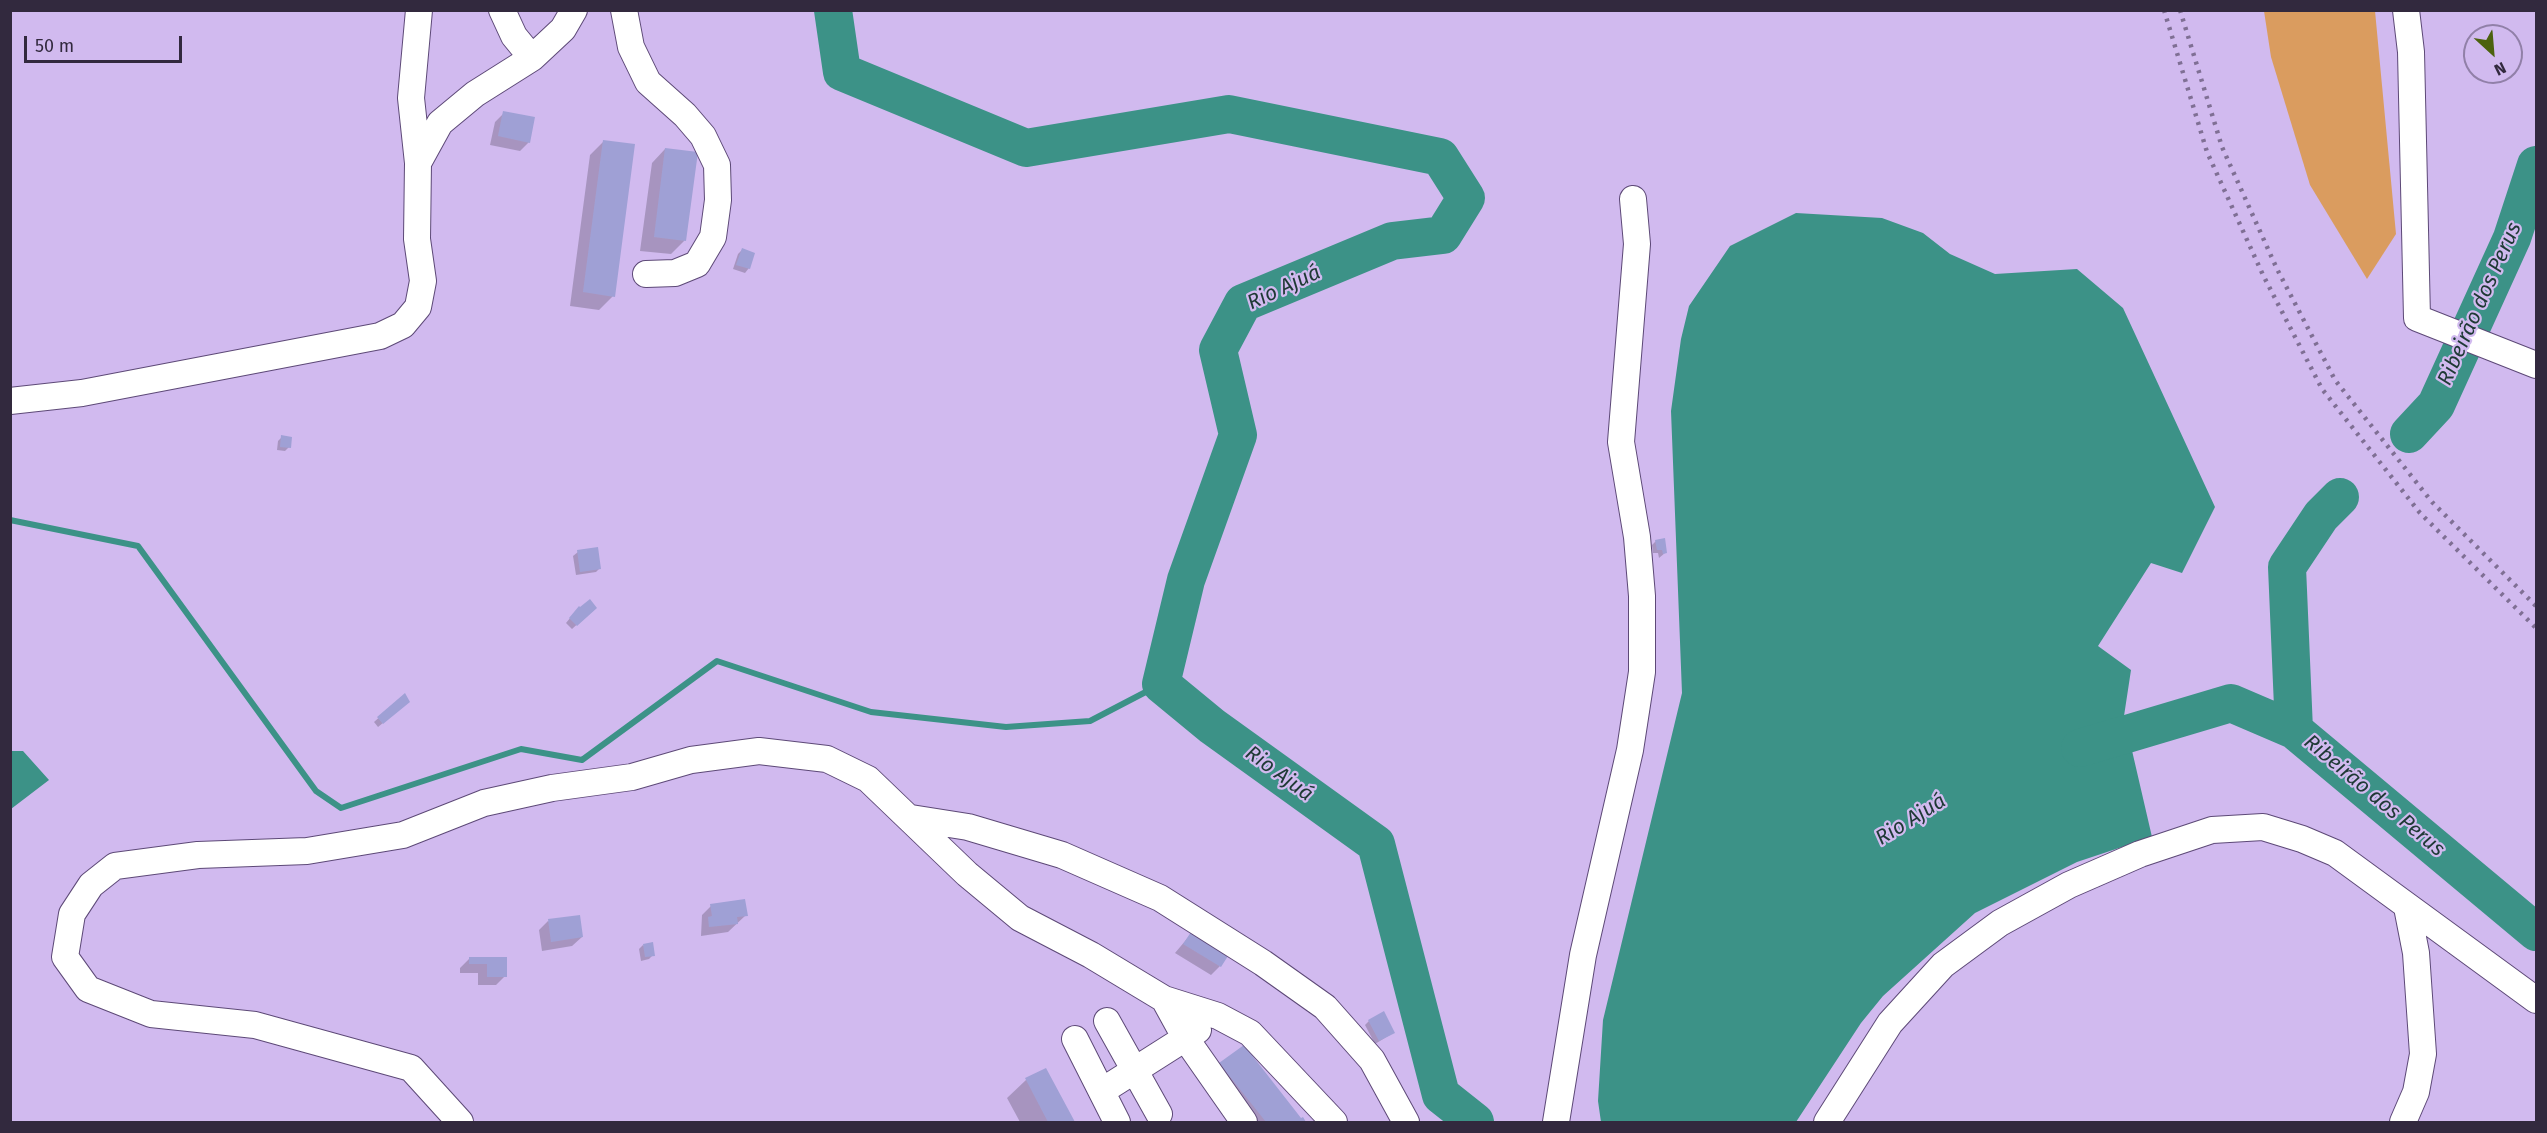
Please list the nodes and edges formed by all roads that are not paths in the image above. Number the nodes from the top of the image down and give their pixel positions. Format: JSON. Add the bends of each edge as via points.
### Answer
{"nodes":[{"id":1,"x":419,"y":10,"type":"edge"},
{"id":2,"x":502,"y":10,"type":"edge"},
{"id":3,"x":574,"y":10,"type":"edge"},
{"id":4,"x":624,"y":10,"type":"edge"},
{"id":5,"x":2406,"y":10,"type":"edge"},
{"id":6,"x":532,"y":58,"type":"junction"},
{"id":7,"x":418,"y":163,"type":"junction"},
{"id":8,"x":1633,"y":199,"type":"dead end"},
{"id":9,"x":646,"y":274,"type":"dead end"},
{"id":10,"x":2536,"y":365,"type":"edge"},
{"id":11,"x":10,"y":401,"type":"edge"},
{"id":12,"x":911,"y":818,"type":"junction"},
{"id":13,"x":2407,"y":907,"type":"junction"},
{"id":14,"x":1164,"y":999,"type":"junction"},
{"id":15,"x":2536,"y":1000,"type":"edge"},
{"id":16,"x":1218,"y":1016,"type":"junction"},
{"id":17,"x":1107,"y":1021,"type":"dead end"},
{"id":18,"x":1075,"y":1039,"type":"dead end"},
{"id":19,"x":1186,"y":1039,"type":"junction"},
{"id":20,"x":1135,"y":1071,"type":"junction"},
{"id":21,"x":1102,"y":1091,"type":"junction"},
{"id":22,"x":1159,"y":1114,"type":"dead end"},
{"id":23,"x":460,"y":1122,"type":"edge"},
{"id":24,"x":1117,"y":1122,"type":"edge"},
{"id":25,"x":1244,"y":1122,"type":"edge"},
{"id":26,"x":1334,"y":1122,"type":"edge"},
{"id":27,"x":1406,"y":1122,"type":"edge"},
{"id":28,"x":1556,"y":1122,"type":"edge"},
{"id":29,"x":1827,"y":1122,"type":"edge"},
{"id":30,"x":2403,"y":1122,"type":"edge"}],
"edges":[{"from":1,"to":7,"type":"street","via":[[411,98]]},
{"from":2,"to":6,"type":"street","via":[[514,36]]},
{"from":3,"to":6,"type":"street","via":[[563,29]]},
{"from":4,"to":9,"type":"street","via":[[631,47],[648,82],[703,136],[717,165],[713,237],[697,264],[675,273]]},
{"from":5,"to":10,"type":"street","via":[[2411,52],[2416,318]]},
{"from":6,"to":7,"type":"street","via":[[475,94],[440,123]]},
{"from":7,"to":11,"type":"street","via":[[417,238],[423,281],[418,307],[403,326],[380,336],[82,393]]},
{"from":8,"to":28,"type":"street","via":[[1636,244],[1621,442],[1641,584],[1642,672],[1630,750],[1583,955]]},
{"from":12,"to":14,"type":"street","via":[[967,874],[1020,918]]},
{"from":12,"to":23,"type":"street","via":[[868,779],[827,759],[759,751],[691,760],[632,777],[552,788],[484,803],[403,835],[307,851],[198,855],[115,866],[90,885],[72,914],[65,957],[88,989],[151,1014],[255,1025],[411,1068]]},
{"from":12,"to":27,"type":"street","via":[[968,827],[1062,855],[1160,898],[1325,1007],[1372,1060]]},
{"from":13,"to":15,"type":"street"},
{"from":13,"to":29,"type":"street","via":[[2335,853],[2263,827],[2212,830],[2140,854],[2069,885],[2010,917],[1943,965],[1890,1023]]},
{"from":13,"to":30,"type":"street","via":[[2416,953],[2424,1054],[2416,1092]]},
{"from":14,"to":16,"type":"street"},
{"from":14,"to":19,"type":"street"},
{"from":16,"to":19,"type":"street"},
{"from":16,"to":26,"type":"street","via":[[1250,1033]]},
{"from":17,"to":20,"type":"street"},
{"from":18,"to":21,"type":"street"},
{"from":19,"to":20,"type":"street"},
{"from":19,"to":25,"type":"street"},
{"from":20,"to":21,"type":"street"},
{"from":20,"to":22,"type":"street"},
{"from":21,"to":24,"type":"street"}]}
